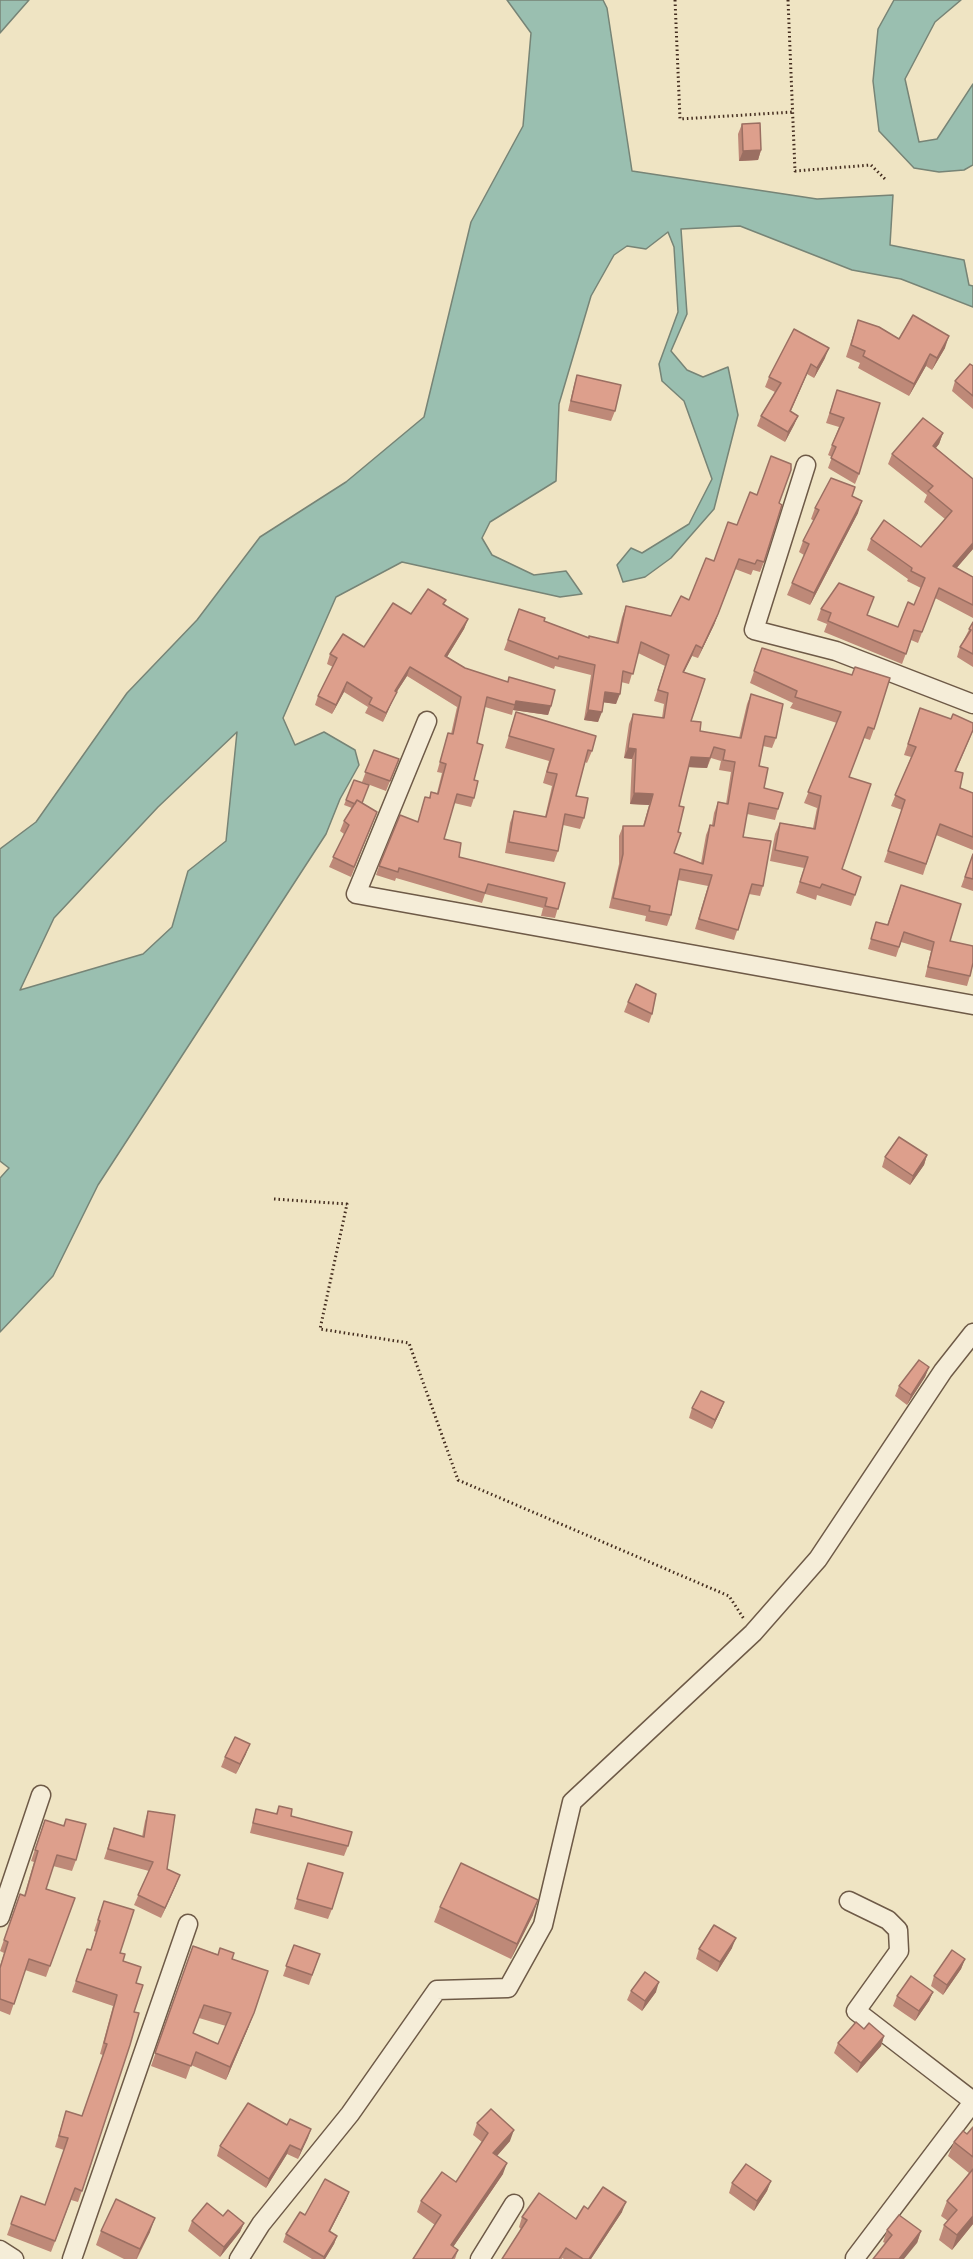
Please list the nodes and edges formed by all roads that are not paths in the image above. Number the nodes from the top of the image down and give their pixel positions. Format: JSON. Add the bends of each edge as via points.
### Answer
{"nodes":[{"id":1,"x":806,"y":465,"type":"dead end"},
{"id":2,"x":973,"y":704,"type":"edge"},
{"id":3,"x":427,"y":721,"type":"dead end"},
{"id":4,"x":973,"y":1005,"type":"edge"},
{"id":5,"x":973,"y":1334,"type":"edge"},
{"id":6,"x":41,"y":1795,"type":"dead end"},
{"id":7,"x":849,"y":1901,"type":"dead end"},
{"id":8,"x":0,"y":1917,"type":"edge"},
{"id":9,"x":188,"y":1924,"type":"dead end"},
{"id":10,"x":973,"y":2101,"type":"edge"},
{"id":11,"x":514,"y":2204,"type":"dead end"},
{"id":12,"x":0,"y":2250,"type":"edge"},
{"id":13,"x":855,"y":2258,"type":"edge"},
{"id":14,"x":14,"y":2259,"type":"edge"},
{"id":15,"x":72,"y":2259,"type":"edge"},
{"id":16,"x":239,"y":2259,"type":"edge"},
{"id":17,"x":480,"y":2259,"type":"edge"}],
"edges":[{"from":1,"to":2,"type":"street","via":[[754,630],[836,651]]},
{"from":3,"to":4,"type":"street","via":[[357,894]]},
{"from":5,"to":16,"type":"street","via":[[943,1371],[818,1559],[753,1634],[572,1802],[543,1924],[508,1988],[437,1990],[350,2114],[261,2224]]},
{"from":6,"to":8,"type":"street"},
{"from":7,"to":10,"type":"street","via":[[888,1920],[898,1930],[899,1951],[856,2011]]},
{"from":9,"to":15,"type":"street"},
{"from":10,"to":13,"type":"street"},
{"from":11,"to":17,"type":"street"},
{"from":12,"to":14,"type":"street"}]}
